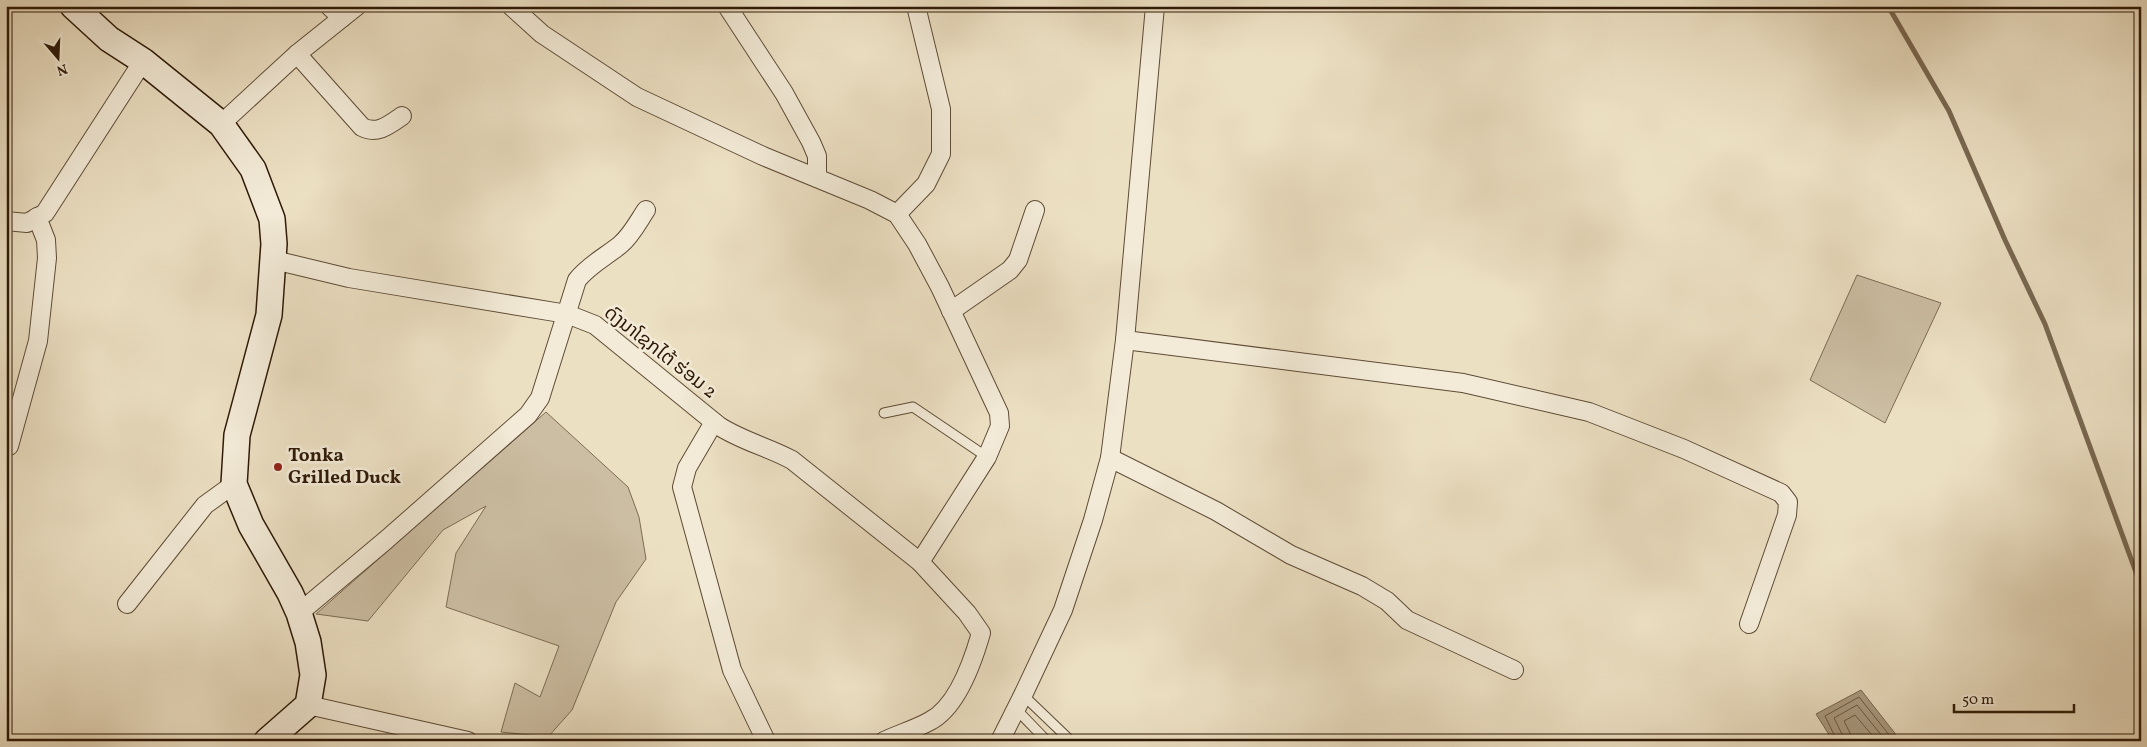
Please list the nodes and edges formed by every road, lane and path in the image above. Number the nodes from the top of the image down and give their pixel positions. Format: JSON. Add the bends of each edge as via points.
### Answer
{"nodes":[{"id":1,"x":73,"y":6,"type":"edge"},
{"id":2,"x":357,"y":6,"type":"edge"},
{"id":3,"x":511,"y":6,"type":"edge"},
{"id":4,"x":726,"y":6,"type":"edge"},
{"id":5,"x":916,"y":6,"type":"edge"},
{"id":6,"x":1156,"y":6,"type":"edge"},
{"id":7,"x":336,"y":12,"type":"edge"},
{"id":8,"x":297,"y":54,"type":"junction"},
{"id":9,"x":144,"y":61,"type":"junction"},
{"id":10,"x":402,"y":116,"type":"dead end"},
{"id":11,"x":221,"y":124,"type":"junction"},
{"id":12,"x":816,"y":178,"type":"junction"},
{"id":13,"x":646,"y":210,"type":"dead end"},
{"id":14,"x":1035,"y":210,"type":"dead end"},
{"id":15,"x":897,"y":214,"type":"junction"},
{"id":16,"x":37,"y":217,"type":"junction"},
{"id":17,"x":6,"y":221,"type":"edge"},
{"id":18,"x":274,"y":260,"type":"junction"},
{"id":19,"x":951,"y":311,"type":"junction"},
{"id":20,"x":567,"y":314,"type":"junction"},
{"id":21,"x":1125,"y":340,"type":"junction"},
{"id":22,"x":884,"y":413,"type":"dead end"},
{"id":23,"x":714,"y":422,"type":"junction"},
{"id":24,"x":9,"y":446,"type":"dead end"},
{"id":25,"x":987,"y":457,"type":"junction"},
{"id":26,"x":1110,"y":458,"type":"junction"},
{"id":27,"x":234,"y":484,"type":"junction"},
{"id":28,"x":920,"y":562,"type":"junction"},
{"id":29,"x":127,"y":604,"type":"dead end"},
{"id":30,"x":299,"y":613,"type":"junction"},
{"id":31,"x":1749,"y":624,"type":"dead end"},
{"id":32,"x":1514,"y":670,"type":"dead end"},
{"id":33,"x":1020,"y":702,"type":"junction"},
{"id":34,"x":308,"y":705,"type":"junction"},
{"id":35,"x":267,"y":741,"type":"edge"},
{"id":36,"x":468,"y":741,"type":"edge"},
{"id":37,"x":766,"y":741,"type":"edge"},
{"id":38,"x":884,"y":741,"type":"edge"},
{"id":39,"x":1000,"y":741,"type":"edge"},
{"id":40,"x":1047,"y":741,"type":"edge"},
{"id":41,"x":1070,"y":741,"type":"edge"}],
"edges":[{"from":1,"to":9,"type":"street","via":[[110,39]]},
{"from":2,"to":7,"type":"street"},
{"from":3,"to":12,"type":"street","via":[[542,34],[637,97]]},
{"from":4,"to":12,"type":"street","via":[[784,93],[811,142],[817,156]]},
{"from":5,"to":15,"type":"street","via":[[940,109],[941,154],[926,184]]},
{"from":6,"to":21,"type":"street"},
{"from":7,"to":8,"type":"street"},
{"from":8,"to":10,"type":"street","via":[[362,127],[377,130]]},
{"from":8,"to":11,"type":"street"},
{"from":9,"to":11,"type":"street"},
{"from":9,"to":16,"type":"street","via":[[45,213]]},
{"from":11,"to":18,"type":"street","via":[[253,169],[263,193],[272,219]]},
{"from":12,"to":15,"type":"street"},
{"from":13,"to":20,"type":"street","via":[[620,244],[586,268],[577,280]]},
{"from":14,"to":19,"type":"street","via":[[1018,260],[1010,270]]},
{"from":15,"to":19,"type":"street"},
{"from":16,"to":17,"type":"street","via":[[27,223]]},
{"from":16,"to":24,"type":"street","via":[[46,240],[47,258],[38,341]]},
{"from":18,"to":20,"type":"street","name":"ດົງນາໂຊກໄຕ້ ຮ່ອມ 2","via":[[349,278]]},
{"from":18,"to":27,"type":"street","via":[[269,315],[237,435]]},
{"from":19,"to":25,"type":"street","via":[[1000,413],[1000,426]]},
{"from":20,"to":23,"type":"street","name":"ດົງນາໂຊກໄຕ້ ຮ່ອມ 2","via":[[595,325]]},
{"from":20,"to":30,"type":"street","via":[[540,398],[528,415]]},
{"from":21,"to":26,"type":"street"},
{"from":21,"to":31,"type":"street","via":[[1463,383],[1589,412],[1684,448],[1781,493],[1788,502],[1787,514]]},
{"from":22,"to":25,"type":"lane","via":[[914,407]]},
{"from":23,"to":28,"type":"street","name":"ດົງນາໂຊກໄຕ້ ຮ່ອມ 2","via":[[734,436],[792,460]]},
{"from":23,"to":37,"type":"street","via":[[687,468],[682,487],[732,670]]},
{"from":25,"to":28,"type":"street"},
{"from":26,"to":32,"type":"street","via":[[1216,511],[1291,555],[1362,586],[1388,601],[1407,620]]},
{"from":26,"to":33,"type":"street","via":[[1063,610]]},
{"from":27,"to":29,"type":"street","via":[[205,505]]},
{"from":27,"to":30,"type":"street","via":[[251,525]]},
{"from":28,"to":38,"type":"street","name":"ດົງນາໂຊກໄຕ້ ຮ່ອມ 2","via":[[968,613],[981,633],[973,661],[947,708],[931,721]]},
{"from":30,"to":34,"type":"street","via":[[313,675]]},
{"from":33,"to":39,"type":"street"},
{"from":33,"to":40,"type":"lane"},
{"from":33,"to":41,"type":"lane"},
{"from":34,"to":35,"type":"street"},
{"from":34,"to":36,"type":"street"}]}
